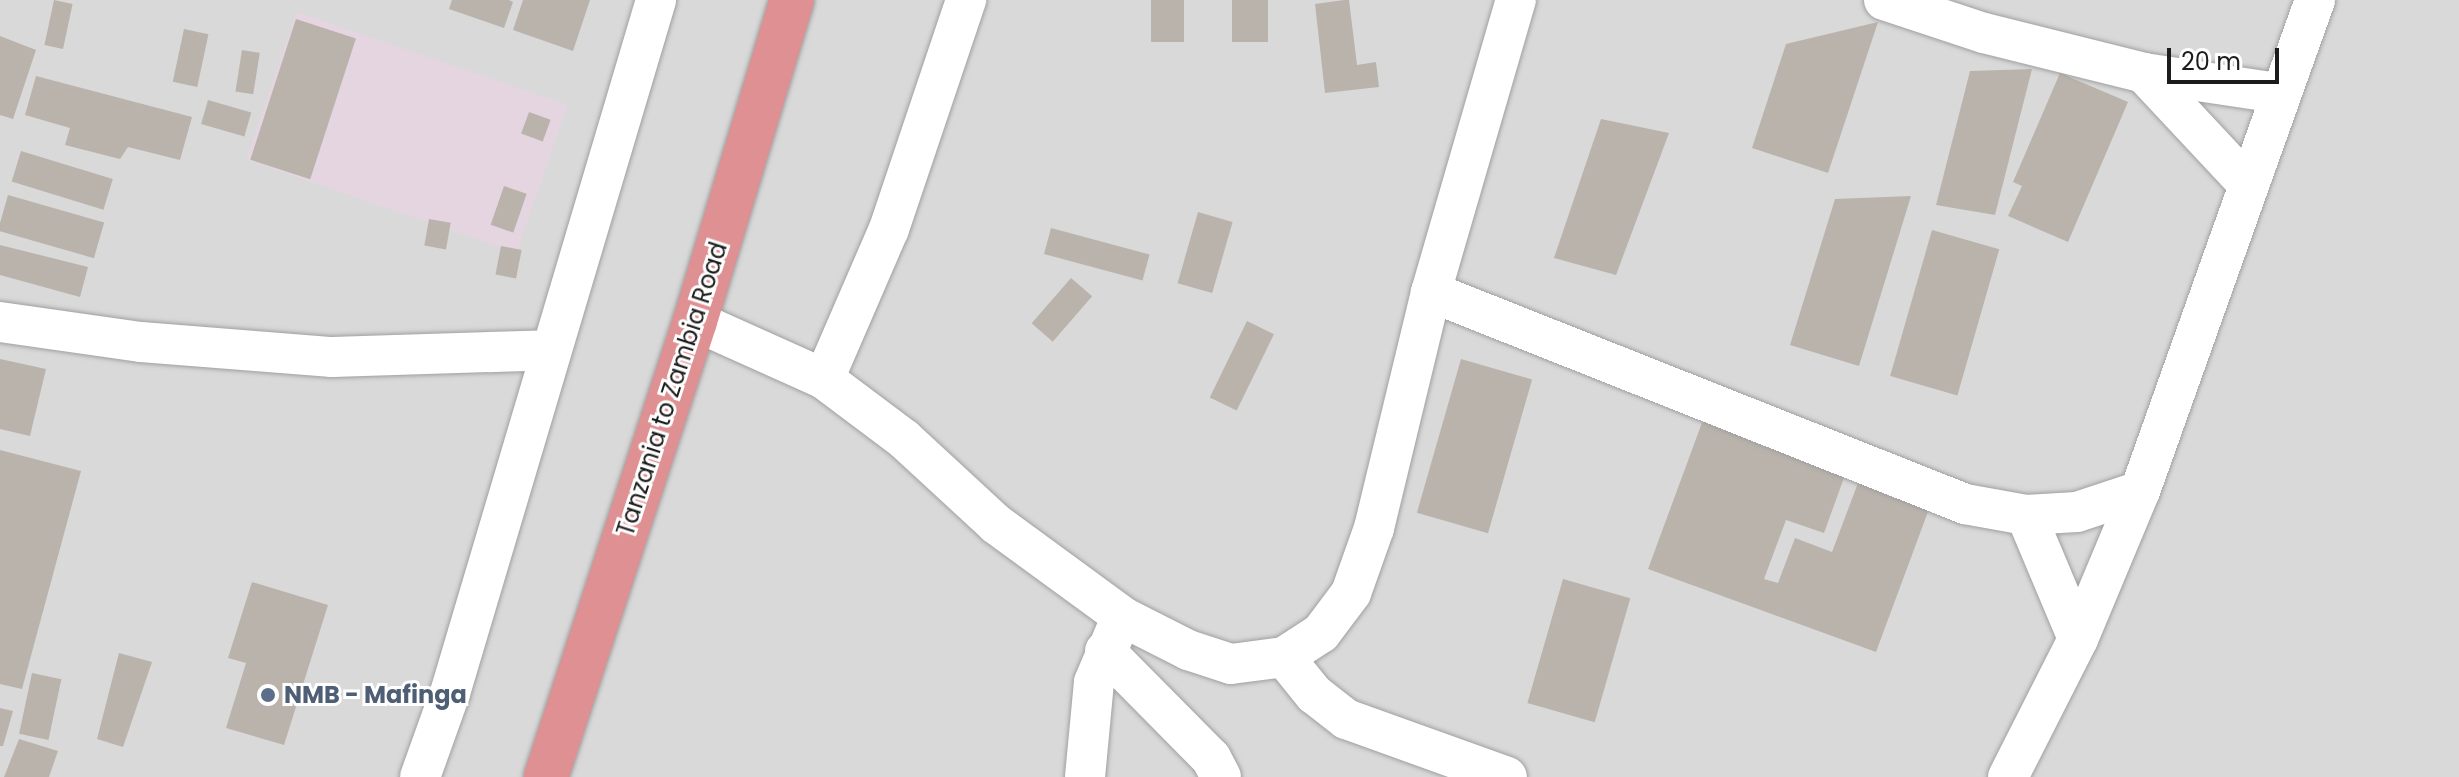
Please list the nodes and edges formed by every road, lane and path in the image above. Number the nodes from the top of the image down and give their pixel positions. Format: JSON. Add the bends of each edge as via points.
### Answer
{"nodes":[{"id":1,"x":656,"y":0,"type":"edge"},
{"id":2,"x":792,"y":0,"type":"edge"},
{"id":3,"x":966,"y":0,"type":"edge"},
{"id":4,"x":1516,"y":0,"type":"edge"},
{"id":5,"x":1884,"y":0,"type":"edge"},
{"id":6,"x":2315,"y":0,"type":"edge"},
{"id":7,"x":2144,"y":73,"type":"junction"},
{"id":8,"x":2278,"y":93,"type":"junction"},
{"id":9,"x":2246,"y":182,"type":"junction"},
{"id":10,"x":1431,"y":292,"type":"junction"},
{"id":11,"x":695,"y":321,"type":"junction"},
{"id":12,"x":0,"y":322,"type":"edge"},
{"id":13,"x":550,"y":350,"type":"junction"},
{"id":14,"x":824,"y":379,"type":"junction"},
{"id":15,"x":2140,"y":491,"type":"junction"},
{"id":16,"x":2026,"y":515,"type":"junction"},
{"id":17,"x":1114,"y":634,"type":"junction"},
{"id":18,"x":2078,"y":639,"type":"junction"},
{"id":19,"x":1284,"y":657,"type":"junction"},
{"id":20,"x":420,"y":777,"type":"edge"},
{"id":21,"x":546,"y":777,"type":"edge"},
{"id":22,"x":1085,"y":777,"type":"edge"},
{"id":23,"x":1221,"y":777,"type":"edge"},
{"id":24,"x":1507,"y":777,"type":"edge"},
{"id":25,"x":2008,"y":777,"type":"edge"}],
"edges":[{"from":1,"to":13,"type":"street"},
{"from":2,"to":11,"type":"highway","name":"Tanzania to Zambia Road"},
{"from":3,"to":14,"type":"street","via":[[889,229]]},
{"from":4,"to":10,"type":"street"},
{"from":5,"to":7,"type":"street","via":[[1984,33]]},
{"from":6,"to":8,"type":"street"},
{"from":7,"to":8,"type":"street"},
{"from":7,"to":9,"type":"street"},
{"from":8,"to":9,"type":"street"},
{"from":9,"to":15,"type":"street"},
{"from":10,"to":16,"type":"street","via":[[1965,504]]},
{"from":10,"to":19,"type":"street","via":[[1374,528],[1351,593],[1321,633]]},
{"from":11,"to":14,"type":"street"},
{"from":11,"to":21,"type":"highway","name":"Tanzania to Zambia Road"},
{"from":12,"to":13,"type":"street","via":[[141,342],[332,357]]},
{"from":13,"to":20,"type":"street","via":[[450,693]]},
{"from":14,"to":17,"type":"street","via":[[904,439]]},
{"from":15,"to":16,"type":"street","via":[[2077,512]]},
{"from":15,"to":18,"type":"street"},
{"from":16,"to":18,"type":"street"},
{"from":17,"to":19,"type":"street","via":[[1231,664]]},
{"from":17,"to":22,"type":"street","via":[[1094,682]]},
{"from":17,"to":23,"type":"street"},
{"from":18,"to":25,"type":"street"},
{"from":19,"to":24,"type":"street","via":[[1314,694],[1346,719]]}]}
